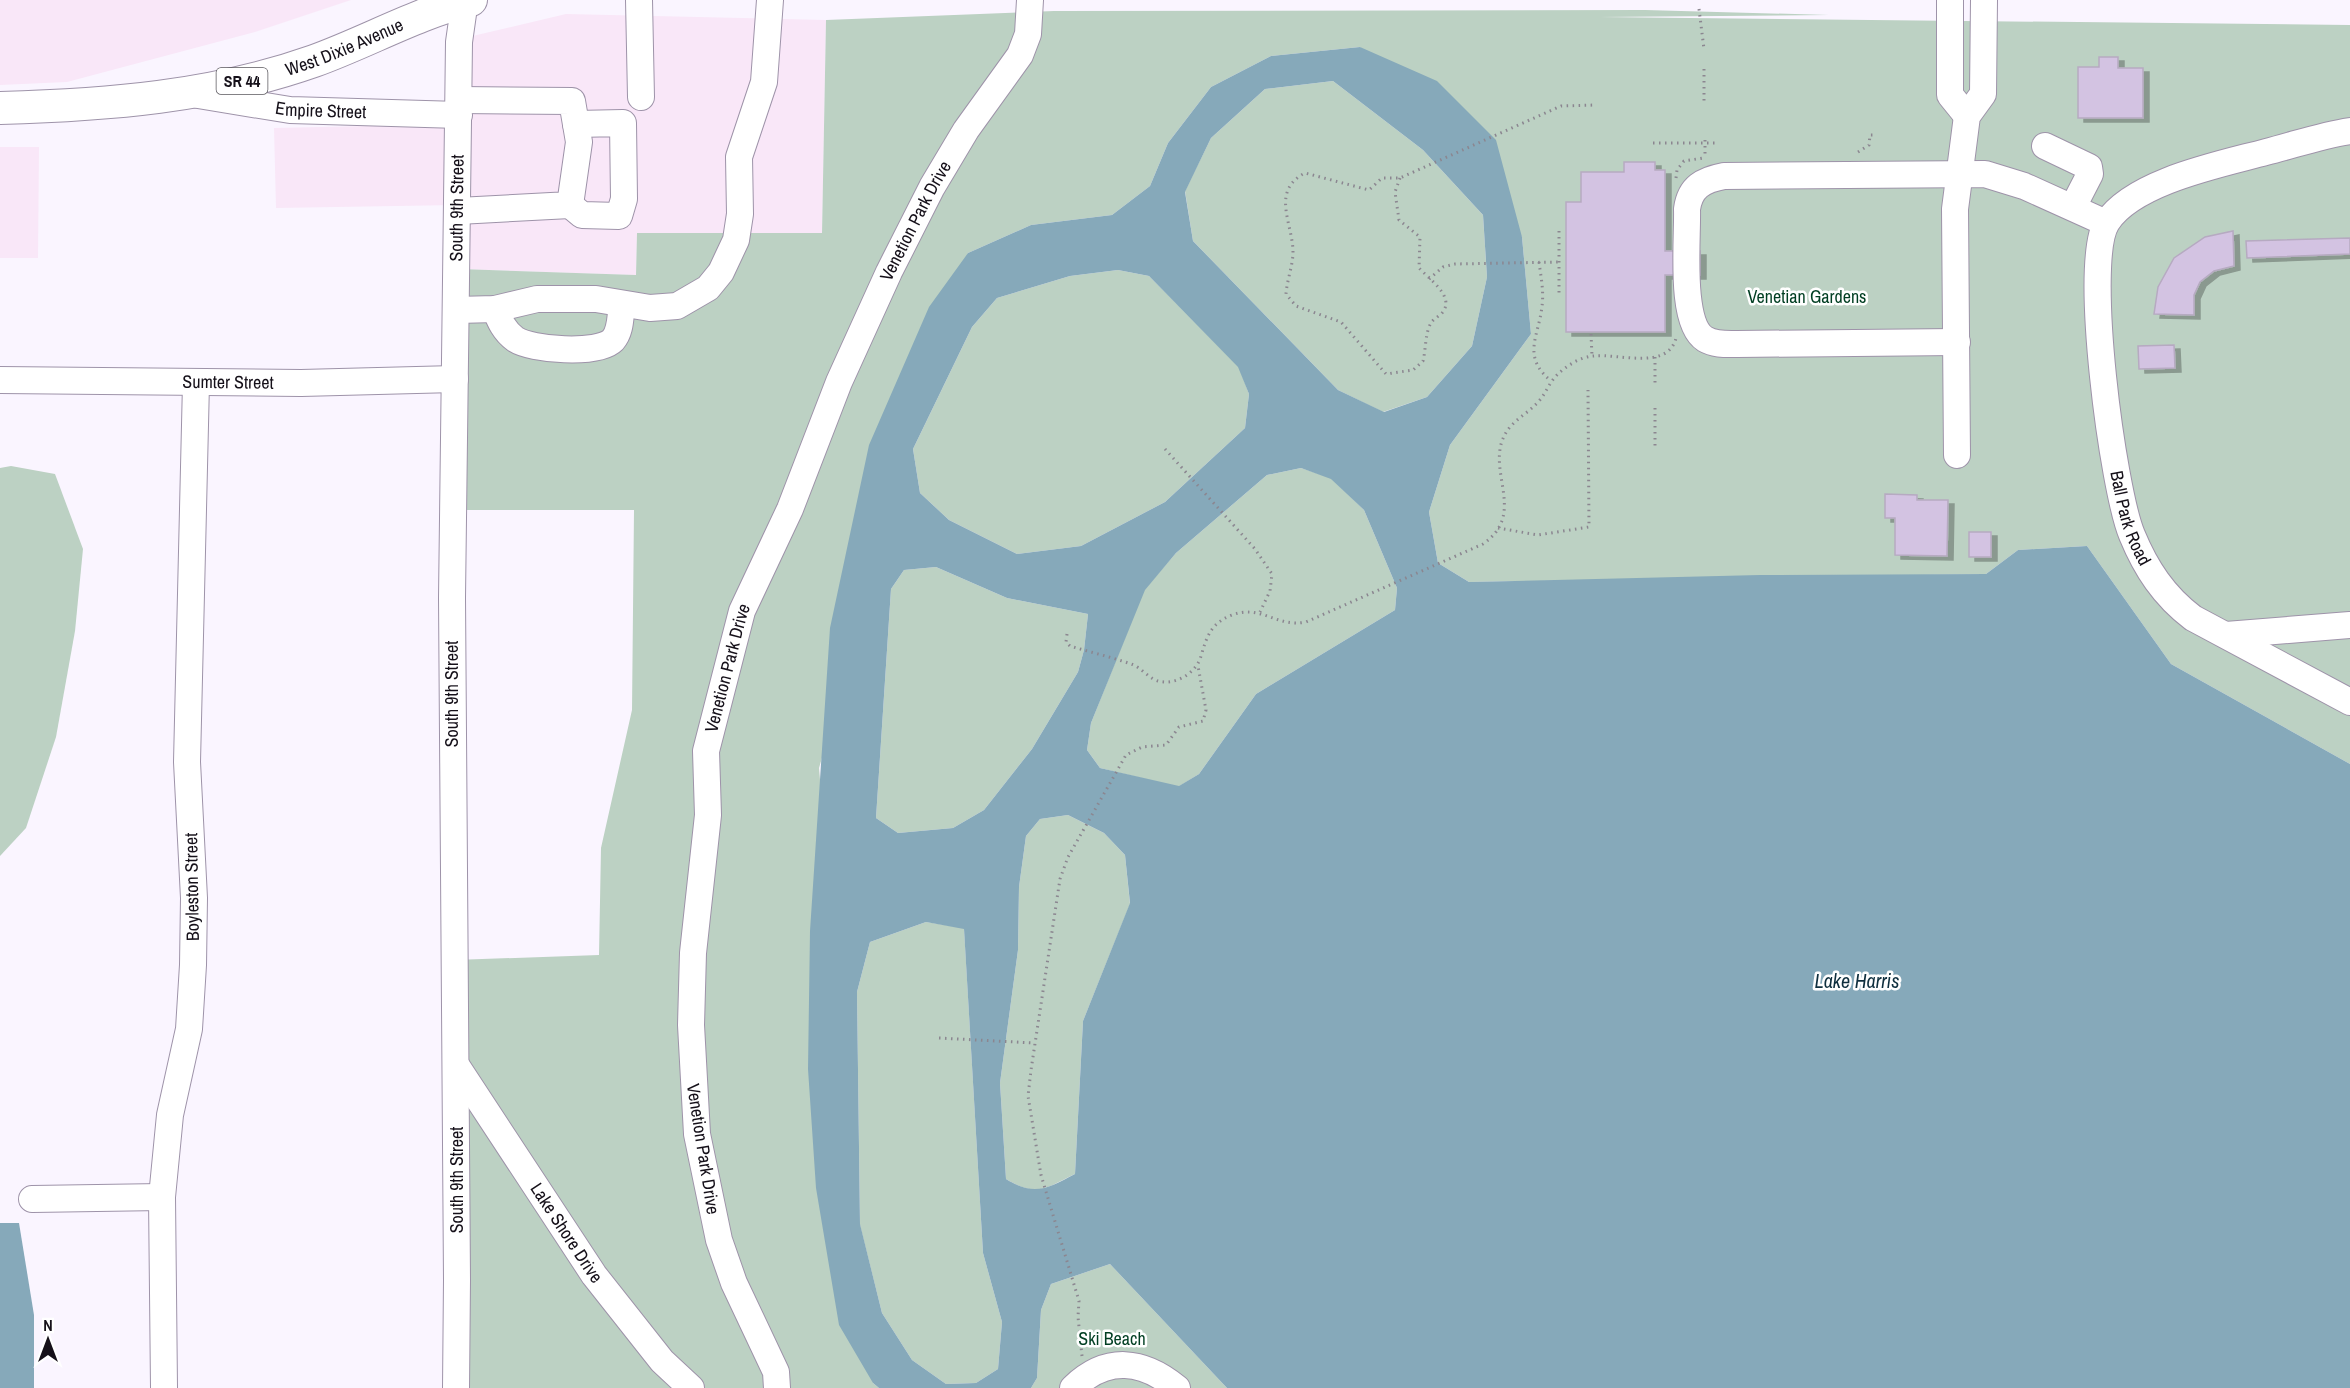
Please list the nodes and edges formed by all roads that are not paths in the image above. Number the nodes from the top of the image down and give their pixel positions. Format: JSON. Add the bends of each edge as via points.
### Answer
{"nodes":[{"id":1,"x":639,"y":0,"type":"edge"},
{"id":2,"x":770,"y":0,"type":"edge"},
{"id":3,"x":1030,"y":0,"type":"edge"},
{"id":4,"x":1950,"y":0,"type":"edge"},
{"id":5,"x":1984,"y":0,"type":"edge"},
{"id":6,"x":467,"y":1,"type":"edge"},
{"id":7,"x":186,"y":93,"type":"junction"},
{"id":8,"x":641,"y":97,"type":"dead end"},
{"id":9,"x":459,"y":107,"type":"junction"},
{"id":10,"x":0,"y":108,"type":"edge"},
{"id":11,"x":1967,"y":116,"type":"junction"},
{"id":12,"x":576,"y":124,"type":"junction"},
{"id":13,"x":2350,"y":131,"type":"edge"},
{"id":14,"x":2045,"y":146,"type":"dead end"},
{"id":15,"x":1959,"y":175,"type":"junction"},
{"id":16,"x":570,"y":205,"type":"junction"},
{"id":17,"x":2073,"y":207,"type":"junction"},
{"id":18,"x":458,"y":211,"type":"junction"},
{"id":19,"x":2106,"y":223,"type":"junction"},
{"id":20,"x":622,"y":305,"type":"junction"},
{"id":21,"x":495,"y":309,"type":"junction"},
{"id":22,"x":457,"y":310,"type":"junction"},
{"id":23,"x":1957,"y":342,"type":"junction"},
{"id":24,"x":455,"y":379,"type":"junction"},
{"id":25,"x":0,"y":380,"type":"edge"},
{"id":26,"x":196,"y":382,"type":"junction"},
{"id":27,"x":1957,"y":455,"type":"dead end"},
{"id":28,"x":2350,"y":625,"type":"edge"},
{"id":29,"x":2226,"y":635,"type":"junction"},
{"id":30,"x":2350,"y":702,"type":"edge"},
{"id":31,"x":456,"y":1065,"type":"junction"},
{"id":32,"x":162,"y":1197,"type":"junction"},
{"id":33,"x":32,"y":1199,"type":"dead end"},
{"id":34,"x":1082,"y":1381,"type":"edge"},
{"id":35,"x":164,"y":1388,"type":"edge"},
{"id":36,"x":456,"y":1388,"type":"edge"},
{"id":37,"x":691,"y":1388,"type":"edge"},
{"id":38,"x":777,"y":1388,"type":"edge"},
{"id":39,"x":1177,"y":1388,"type":"edge"}],
"edges":[{"from":1,"to":8,"type":"street"},
{"from":2,"to":20,"type":"street","via":[[764,82],[739,157],[740,214],[736,240],[721,272],[708,288],[677,306]]},
{"from":3,"to":38,"type":"street","name":"Venetion Park Drive","via":[[1028,34],[1020,55],[966,130],[932,187],[839,382],[790,509],[742,611],[706,751],[708,815],[693,953],[691,1025],[697,1134],[719,1240],[734,1283],[776,1372]]},
{"from":4,"to":11,"type":"street","via":[[1950,95]]},
{"from":5,"to":11,"type":"street","via":[[1983,94]]},
{"from":6,"to":7,"type":"main road","name":"West Dixie Avenue","number":"SR 44","via":[[314,61]]},
{"from":6,"to":9,"type":"street","name":"South 9th Street","via":[[459,42]]},
{"from":7,"to":9,"type":"street","name":"Empire Street","via":[[291,110]]},
{"from":7,"to":10,"type":"main road","name":"West Dixie Avenue","number":"SR 44","via":[[105,104]]},
{"from":9,"to":12,"type":"street","name":"Empire Street","via":[[572,101]]},
{"from":9,"to":18,"type":"street","name":"South 9th Street"},
{"from":11,"to":15,"type":"street"},
{"from":12,"to":16,"type":"street","via":[[579,142]]},
{"from":12,"to":16,"type":"street","via":[[623,123],[624,199],[619,216],[582,215]]},
{"from":13,"to":19,"type":"street","via":[[2215,164],[2164,183],[2118,211]]},
{"from":14,"to":17,"type":"street","via":[[2089,167],[2090,174]]},
{"from":15,"to":17,"type":"street","via":[[2001,178]]},
{"from":15,"to":23,"type":"street","via":[[1955,209]]},
{"from":15,"to":23,"type":"street","via":[[1724,176],[1697,186],[1687,209],[1689,309],[1696,330],[1706,339],[1737,344]]},
{"from":16,"to":18,"type":"street"},
{"from":17,"to":19,"type":"street"},
{"from":18,"to":22,"type":"street","name":"South 9th Street"},
{"from":19,"to":29,"type":"street","name":"Ball Park Road","via":[[2096,290],[2110,443],[2121,500],[2142,560],[2162,590],[2193,618]]},
{"from":20,"to":21,"type":"street","via":[[596,299],[537,299]]},
{"from":20,"to":21,"type":"street","via":[[618,333],[606,346],[567,350],[517,340],[503,328]]},
{"from":21,"to":22,"type":"street"},
{"from":22,"to":24,"type":"street","name":"South 9th Street"},
{"from":23,"to":27,"type":"street"},
{"from":24,"to":26,"type":"street","name":"Sumter Street"},
{"from":24,"to":31,"type":"street","name":"South 9th Street","via":[[452,598]]},
{"from":25,"to":26,"type":"street","name":"Sumter Street"},
{"from":26,"to":32,"type":"street","name":"Boyleston Street","via":[[188,762],[193,965],[189,1029],[170,1115]]},
{"from":28,"to":29,"type":"street"},
{"from":29,"to":30,"type":"street","name":"Ball Park Road"},
{"from":31,"to":36,"type":"street","name":"South 9th Street"},
{"from":31,"to":37,"type":"street","name":"Lake Shore Drive","via":[[594,1275],[662,1361]]},
{"from":32,"to":33,"type":"street"},
{"from":32,"to":35,"type":"street","name":"Boyleston Street"},
{"from":34,"to":39,"type":"street","via":[[1119,1365],[1138,1365]]}]}
